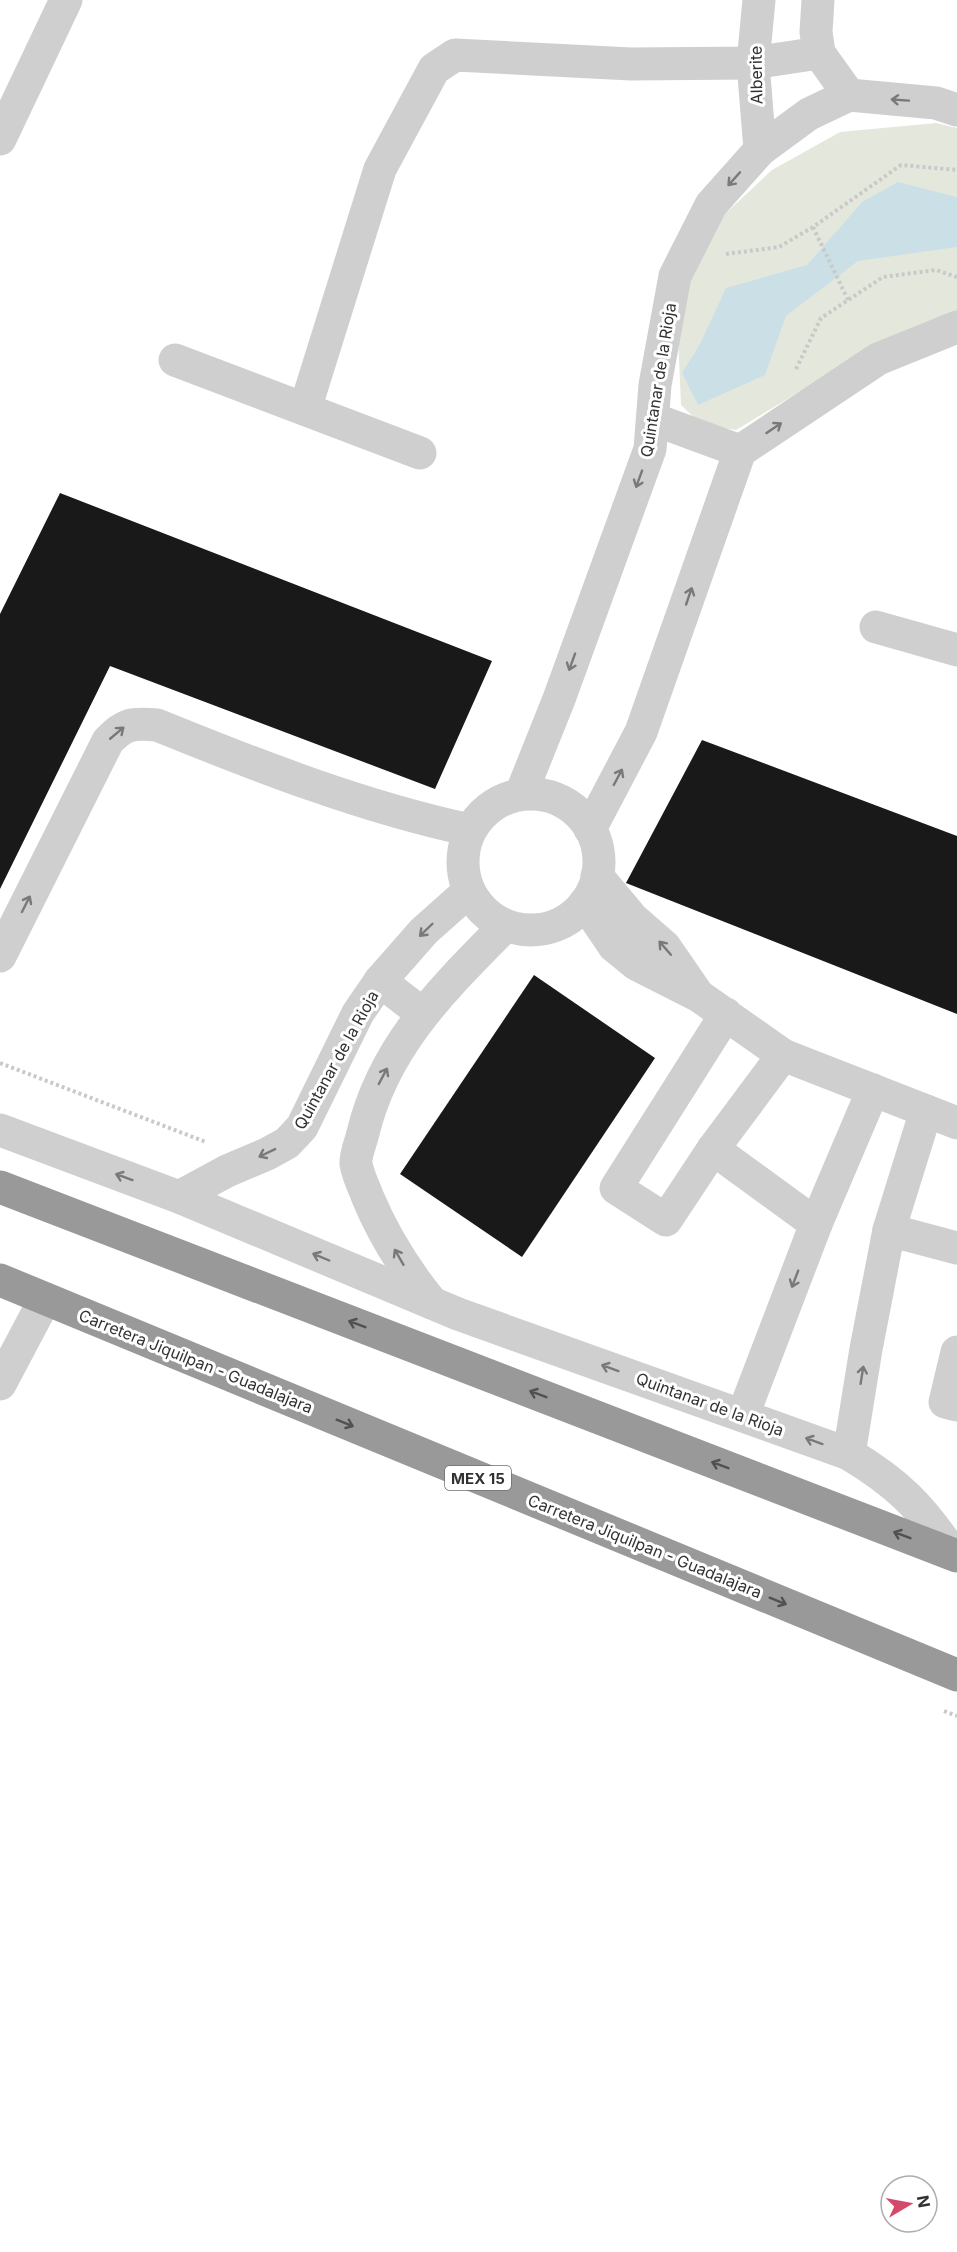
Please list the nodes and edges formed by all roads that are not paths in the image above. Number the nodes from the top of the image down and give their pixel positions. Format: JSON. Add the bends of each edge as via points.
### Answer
{"nodes":[{"id":1,"x":66,"y":0,"type":"edge"},
{"id":2,"x":759,"y":0,"type":"edge"},
{"id":3,"x":818,"y":0,"type":"edge"},
{"id":4,"x":819,"y":53,"type":"junction"},
{"id":5,"x":753,"y":63,"type":"junction"},
{"id":6,"x":849,"y":95,"type":"junction"},
{"id":7,"x":957,"y":110,"type":"edge"},
{"id":8,"x":0,"y":139,"type":"edge"},
{"id":9,"x":760,"y":150,"type":"junction"},
{"id":10,"x":957,"y":327,"type":"edge"},
{"id":11,"x":175,"y":360,"type":"dead end"},
{"id":12,"x":304,"y":409,"type":"junction"},
{"id":13,"x":653,"y":419,"type":"junction"},
{"id":14,"x":740,"y":451,"type":"junction"},
{"id":15,"x":420,"y":453,"type":"dead end"},
{"id":16,"x":876,"y":627,"type":"dead end"},
{"id":17,"x":957,"y":650,"type":"edge"},
{"id":18,"x":520,"y":794,"type":"junction"},
{"id":19,"x":590,"y":829,"type":"junction"},
{"id":20,"x":470,"y":830,"type":"junction"},
{"id":21,"x":591,"y":890,"type":"junction"},
{"id":22,"x":469,"y":891,"type":"junction"},
{"id":23,"x":505,"y":926,"type":"junction"},
{"id":24,"x":0,"y":956,"type":"edge"},
{"id":25,"x":380,"y":981,"type":"junction"},
{"id":26,"x":423,"y":1014,"type":"junction"},
{"id":27,"x":726,"y":1014,"type":"junction"},
{"id":28,"x":783,"y":1055,"type":"junction"},
{"id":29,"x":873,"y":1090,"type":"junction"},
{"id":30,"x":926,"y":1111,"type":"junction"},
{"id":31,"x":957,"y":1123,"type":"edge"},
{"id":32,"x":0,"y":1131,"type":"edge"},
{"id":33,"x":713,"y":1149,"type":"junction"},
{"id":34,"x":0,"y":1187,"type":"edge"},
{"id":35,"x":179,"y":1197,"type":"junction"},
{"id":36,"x":816,"y":1224,"type":"junction"},
{"id":37,"x":889,"y":1230,"type":"junction"},
{"id":38,"x":957,"y":1248,"type":"edge"},
{"id":39,"x":0,"y":1280,"type":"edge"},
{"id":40,"x":45,"y":1299,"type":"junction"},
{"id":41,"x":434,"y":1304,"type":"junction"},
{"id":42,"x":957,"y":1352,"type":"edge"},
{"id":43,"x":0,"y":1384,"type":"edge"},
{"id":44,"x":957,"y":1405,"type":"edge"},
{"id":45,"x":743,"y":1415,"type":"junction"},
{"id":46,"x":849,"y":1454,"type":"junction"},
{"id":47,"x":955,"y":1555,"type":"edge"},
{"id":48,"x":957,"y":1675,"type":"edge"}],
"edges":[{"from":1,"to":8,"type":"street"},
{"from":2,"to":5,"type":"street","name":"Alberite"},
{"from":3,"to":4,"type":"street"},
{"from":4,"to":5,"type":"street"},
{"from":4,"to":6,"type":"street"},
{"from":5,"to":9,"type":"street","name":"Alberite"},
{"from":5,"to":12,"type":"street","via":[[631,64],[455,55],[434,69],[380,169]]},
{"from":7,"to":6,"type":"street","one_way":true,"via":[[936,103]]},
{"from":6,"to":9,"type":"street","name":"Quintanar de la Rioja","via":[[809,114]]},
{"from":9,"to":13,"type":"street","name":"Quintanar de la Rioja","one_way":true,"via":[[711,205],[675,276],[655,385]]},
{"from":14,"to":10,"type":"street","one_way":true,"via":[[878,359]]},
{"from":11,"to":12,"type":"street"},
{"from":12,"to":15,"type":"street"},
{"from":13,"to":14,"type":"street"},
{"from":13,"to":18,"type":"street","name":"Quintanar de la Rioja","one_way":true,"via":[[650,449]]},
{"from":19,"to":14,"type":"street","one_way":true,"via":[[641,732]]},
{"from":16,"to":17,"type":"street"},
{"from":18,"to":19,"type":"street","via":[[541,794],[561,800],[578,812]]},
{"from":18,"to":20,"type":"street","via":[[500,800]]},
{"from":19,"to":21,"type":"street","via":[[599,860]]},
{"from":20,"to":22,"type":"street","via":[[463,871]]},
{"from":24,"to":20,"type":"street","one_way":true,"via":[[108,741],[121,727],[137,723],[157,725],[415,818]]},
{"from":21,"to":23,"type":"street","via":[[569,918],[549,928],[527,931]]},
{"from":21,"to":27,"type":"street","via":[[614,946],[636,964]]},
{"from":22,"to":23,"type":"street","via":[[484,911]]},
{"from":22,"to":25,"type":"street","name":"Quintanar de la Rioja","one_way":true,"via":[[424,930]]},
{"from":23,"to":26,"type":"street","name":"Quintanar de la Rioja"},
{"from":25,"to":26,"type":"street"},
{"from":25,"to":35,"type":"street","name":"Quintanar de la Rioja","one_way":true,"via":[[358,1013],[302,1127],[287,1143]]},
{"from":41,"to":26,"type":"street","name":"Quintanar de la Rioja","one_way":true,"via":[[415,1282],[378,1220],[356,1162],[375,1092]]},
{"from":27,"to":28,"type":"street"},
{"from":27,"to":33,"type":"street","via":[[616,1188],[666,1220]]},
{"from":28,"to":29,"type":"street"},
{"from":28,"to":33,"type":"street"},
{"from":29,"to":30,"type":"street"},
{"from":29,"to":36,"type":"street"},
{"from":30,"to":31,"type":"street"},
{"from":30,"to":37,"type":"street"},
{"from":35,"to":32,"type":"street","name":"Quintanar de la Rioja","one_way":true},
{"from":33,"to":36,"type":"street"},
{"from":47,"to":34,"type":"highway","one_way":true},
{"from":41,"to":35,"type":"street","name":"Quintanar de la Rioja","one_way":true},
{"from":36,"to":45,"type":"street","one_way":true},
{"from":37,"to":38,"type":"street"},
{"from":46,"to":37,"type":"street","one_way":true},
{"from":39,"to":40,"type":"highway","name":"Carretera Jiquilpan - Guadalajara","number":"MEX 15"},
{"from":40,"to":43,"type":"street"},
{"from":40,"to":48,"type":"highway","name":"Carretera Jiquilpan - Guadalajara","number":"MEX 15","one_way":true},
{"from":45,"to":41,"type":"street","name":"Quintanar de la Rioja","one_way":true},
{"from":42,"to":44,"type":"street","via":[[945,1402]]},
{"from":46,"to":45,"type":"street","name":"Quintanar de la Rioja","one_way":true},
{"from":46,"to":47,"type":"street","name":"Quintanar de la Rioja","via":[[907,1495]]}]}
